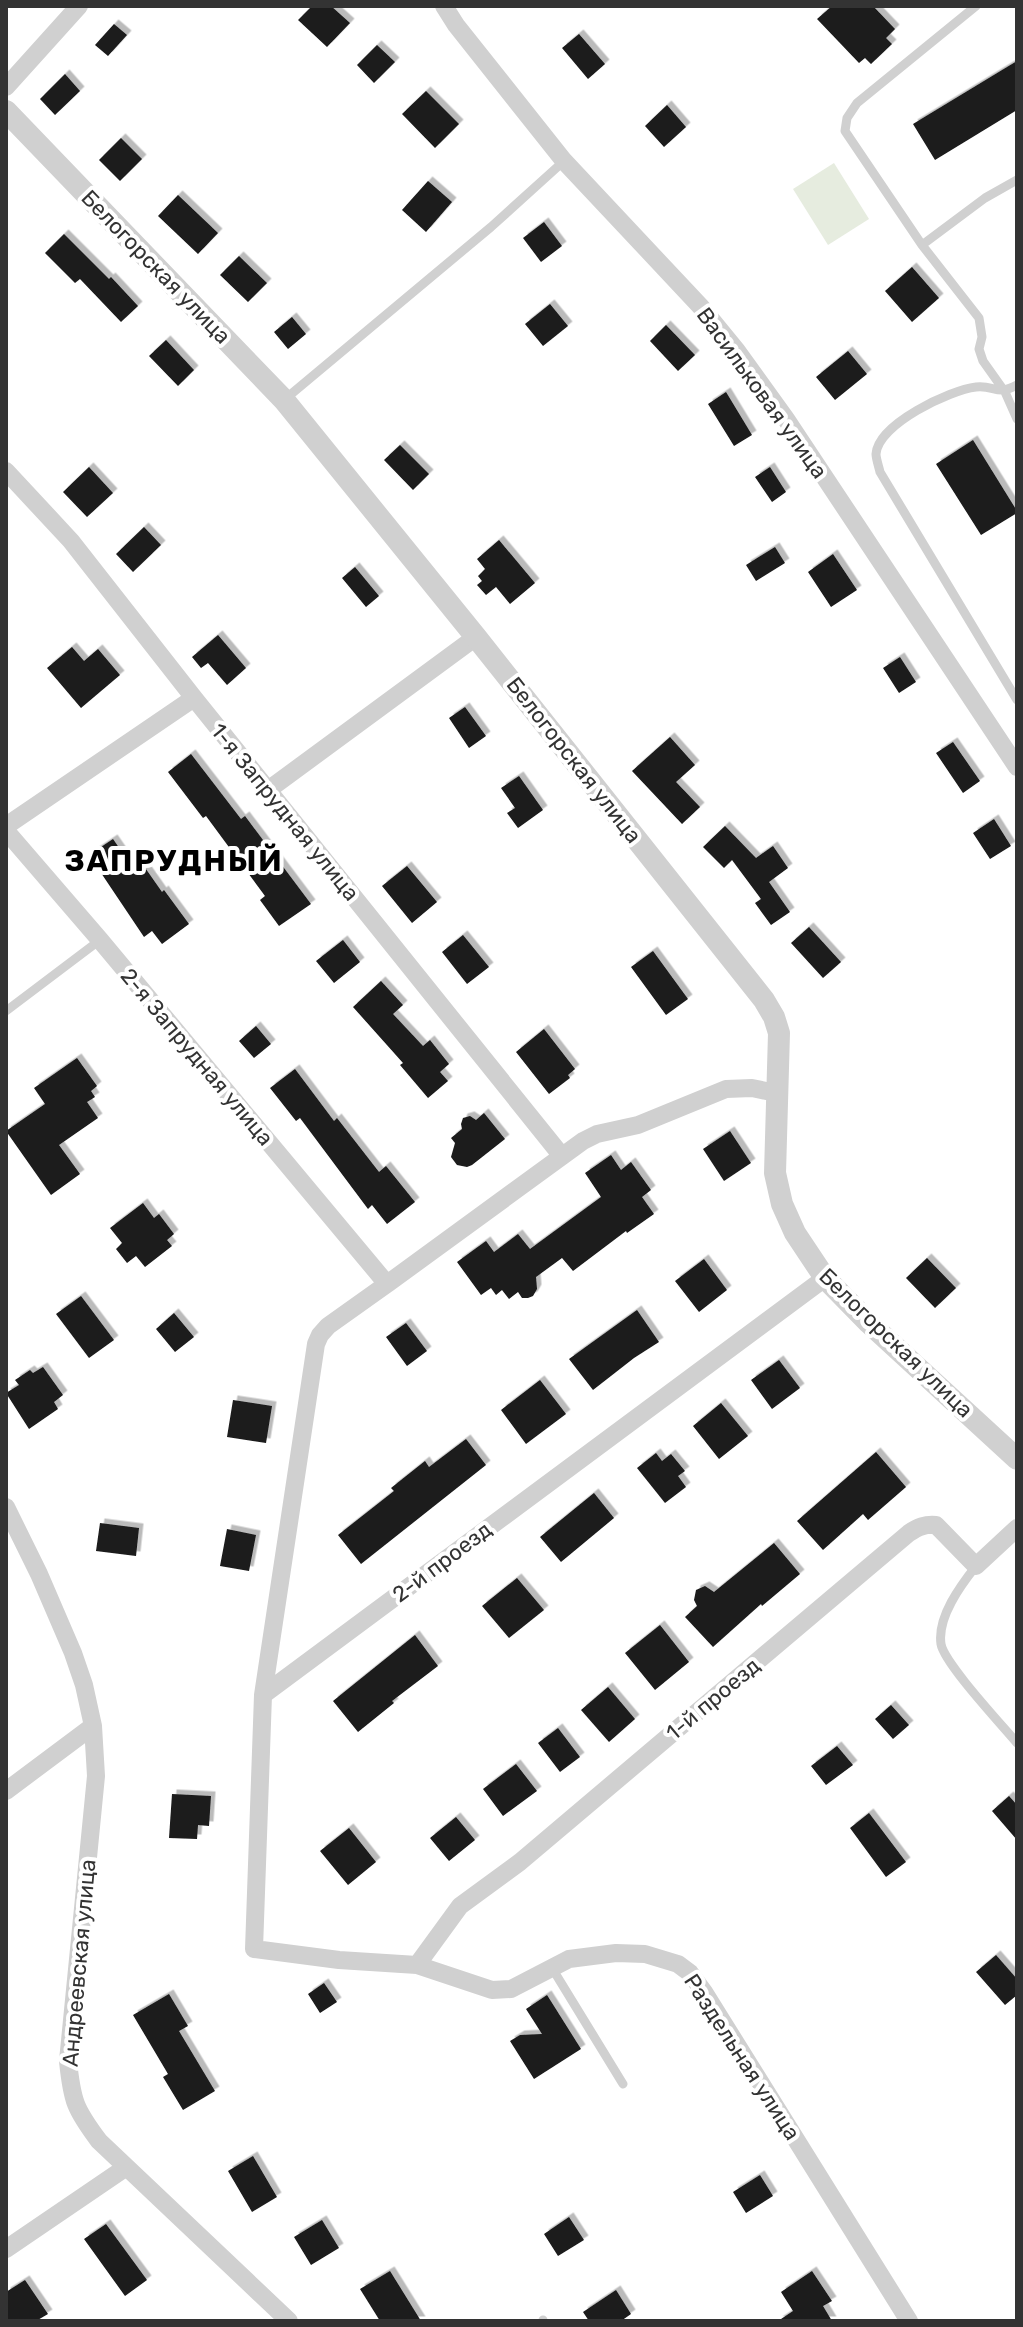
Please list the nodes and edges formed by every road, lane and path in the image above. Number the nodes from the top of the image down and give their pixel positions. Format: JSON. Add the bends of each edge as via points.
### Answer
{"nodes":[{"id":1,"x":79,"y":6,"type":"edge"},
{"id":2,"x":444,"y":6,"type":"edge"},
{"id":3,"x":976,"y":6,"type":"edge"},
{"id":4,"x":6,"y":87,"type":"edge"},
{"id":5,"x":6,"y":111,"type":"edge"},
{"id":6,"x":564,"y":161,"type":"junction"},
{"id":7,"x":1017,"y":180,"type":"edge"},
{"id":8,"x":922,"y":245,"type":"junction"},
{"id":9,"x":1017,"y":385,"type":"edge"},
{"id":10,"x":1005,"y":392,"type":"junction"},
{"id":11,"x":284,"y":400,"type":"junction"},
{"id":12,"x":1017,"y":419,"type":"edge"},
{"id":13,"x":6,"y":471,"type":"edge"},
{"id":14,"x":476,"y":637,"type":"junction"},
{"id":15,"x":194,"y":698,"type":"junction"},
{"id":16,"x":1017,"y":700,"type":"edge"},
{"id":17,"x":1017,"y":767,"type":"edge"},
{"id":18,"x":268,"y":790,"type":"junction"},
{"id":19,"x":6,"y":828,"type":"edge"},
{"id":20,"x":100,"y":940,"type":"junction"},
{"id":21,"x":6,"y":1011,"type":"edge"},
{"id":22,"x":776,"y":1093,"type":"junction"},
{"id":23,"x":561,"y":1155,"type":"junction"},
{"id":24,"x":825,"y":1278,"type":"junction"},
{"id":25,"x":387,"y":1284,"type":"junction"},
{"id":26,"x":1017,"y":1459,"type":"edge"},
{"id":27,"x":6,"y":1508,"type":"edge"},
{"id":28,"x":1017,"y":1528,"type":"edge"},
{"id":29,"x":976,"y":1566,"type":"junction"},
{"id":30,"x":263,"y":1695,"type":"junction"},
{"id":31,"x":93,"y":1726,"type":"junction"},
{"id":32,"x":1017,"y":1743,"type":"edge"},
{"id":33,"x":6,"y":1791,"type":"edge"},
{"id":34,"x":417,"y":1965,"type":"junction"},
{"id":35,"x":552,"y":1968,"type":"junction"},
{"id":36,"x":623,"y":2084,"type":"dead end"},
{"id":37,"x":125,"y":2168,"type":"junction"},
{"id":38,"x":6,"y":2249,"type":"edge"},
{"id":39,"x":289,"y":2321,"type":"edge"},
{"id":40,"x":909,"y":2321,"type":"edge"}],
"edges":[{"from":1,"to":4,"type":"street"},
{"from":2,"to":6,"type":"street","name":"Васильковая улица"},
{"from":3,"to":8,"type":"lane","via":[[857,103],[847,118],[845,131]]},
{"from":5,"to":11,"type":"street","name":"Белогорская улица"},
{"from":6,"to":11,"type":"lane"},
{"from":6,"to":17,"type":"street","name":"Васильковая улица","via":[[737,351]]},
{"from":7,"to":8,"type":"lane"},
{"from":8,"to":10,"type":"lane","via":[[979,318],[983,361]]},
{"from":9,"to":10,"type":"lane"},
{"from":10,"to":12,"type":"lane"},
{"from":10,"to":16,"type":"lane","via":[[976,387],[943,396],[893,428],[876,453],[880,472]]},
{"from":11,"to":14,"type":"street","name":"Белогорская улица"},
{"from":13,"to":15,"type":"street","name":"1-я Запрудная улица","via":[[71,541]]},
{"from":14,"to":18,"type":"street"},
{"from":14,"to":22,"type":"street","name":"Белогорская улица","via":[[764,1000],[779,1033]]},
{"from":15,"to":18,"type":"street","name":"1-я Запрудная улица"},
{"from":15,"to":19,"type":"street"},
{"from":18,"to":23,"type":"street","name":"1-я Запрудная улица"},
{"from":19,"to":20,"type":"street","name":"2-я Запрудная улица"},
{"from":20,"to":21,"type":"lane"},
{"from":20,"to":25,"type":"street","name":"2-я Запрудная улица"},
{"from":22,"to":23,"type":"street","via":[[726,1089],[638,1125],[597,1134]]},
{"from":22,"to":24,"type":"street","name":"Белогорская улица","via":[[775,1173],[782,1204]]},
{"from":23,"to":25,"type":"street"},
{"from":24,"to":26,"type":"street","name":"Белогорская улица"},
{"from":24,"to":30,"type":"street","name":"2-й проезд"},
{"from":25,"to":30,"type":"street","via":[[328,1326],[316,1344]]},
{"from":27,"to":31,"type":"street","name":"Андреевская улица","via":[[73,1653]]},
{"from":28,"to":29,"type":"street"},
{"from":29,"to":32,"type":"lane","via":[[958,1588],[941,1646]]},
{"from":29,"to":34,"type":"street","name":"1-й проезд","via":[[936,1525],[909,1533],[520,1862],[460,1906]]},
{"from":30,"to":34,"type":"street","name":"Раздельная улица","via":[[254,1949]]},
{"from":31,"to":33,"type":"street"},
{"from":31,"to":37,"type":"street","name":"Андреевская улица","via":[[96,1776],[68,2061],[71,2094],[80,2116]]},
{"from":34,"to":35,"type":"street","name":"Раздельная улица","via":[[492,1990],[511,1989]]},
{"from":35,"to":36,"type":"lane"},
{"from":35,"to":40,"type":"street","name":"Раздельная улица","via":[[569,1959],[616,1953],[663,1958],[690,1973]]},
{"from":37,"to":38,"type":"street"},
{"from":37,"to":39,"type":"street","name":"Андреевская улица"}]}
